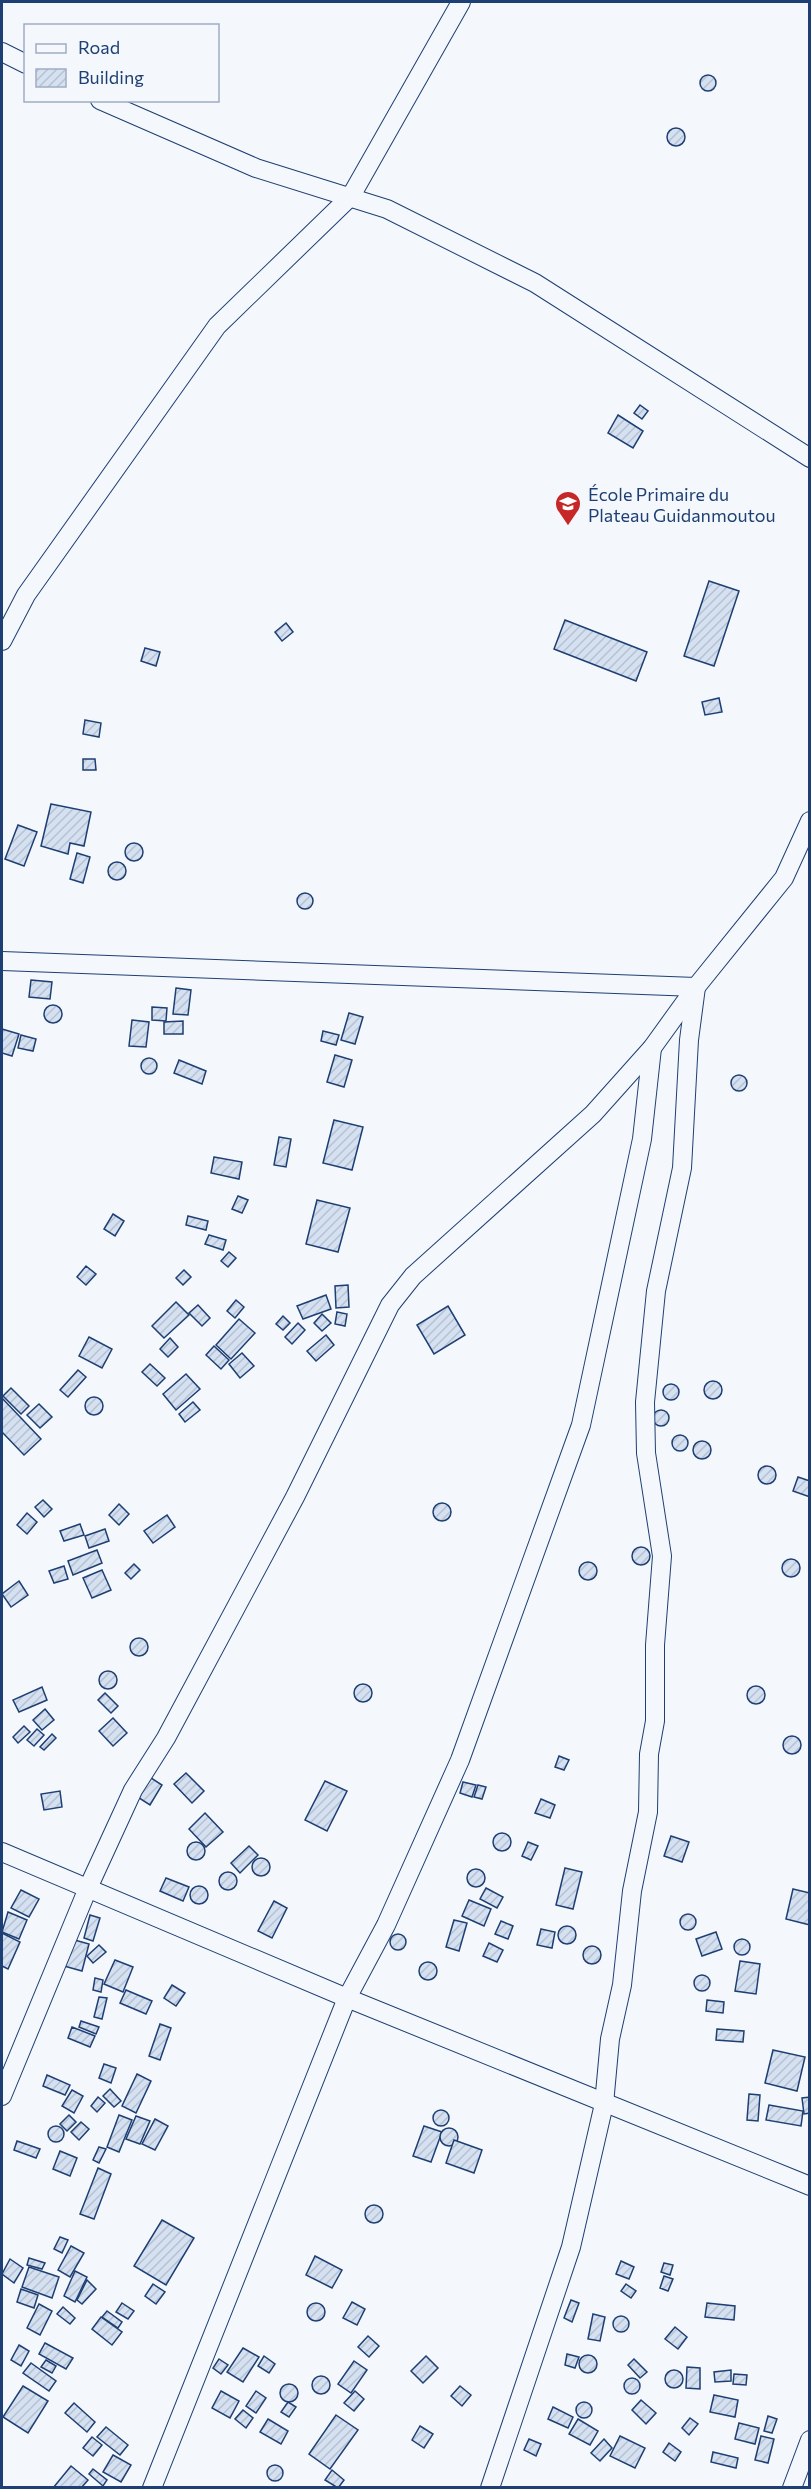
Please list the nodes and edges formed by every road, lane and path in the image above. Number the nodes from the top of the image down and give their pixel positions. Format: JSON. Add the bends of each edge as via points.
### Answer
{"nodes":[{"id":1,"x":461,"y":2,"type":"edge"},
{"id":2,"x":2,"y":52,"type":"edge"},
{"id":3,"x":24,"y":63,"type":"edge"},
{"id":4,"x":105,"y":102,"type":"edge"},
{"id":5,"x":351,"y":196,"type":"junction"},
{"id":6,"x":810,"y":458,"type":"edge"},
{"id":7,"x":2,"y":640,"type":"edge"},
{"id":8,"x":810,"y":821,"type":"edge"},
{"id":9,"x":2,"y":961,"type":"edge"},
{"id":10,"x":696,"y":987,"type":"junction"},
{"id":11,"x":652,"y":1048,"type":"junction"},
{"id":12,"x":2,"y":1852,"type":"edge"},
{"id":13,"x":88,"y":1888,"type":"junction"},
{"id":14,"x":347,"y":1998,"type":"junction"},
{"id":15,"x":2,"y":2096,"type":"edge"},
{"id":16,"x":604,"y":2104,"type":"junction"},
{"id":17,"x":810,"y":2186,"type":"edge"},
{"id":18,"x":810,"y":2440,"type":"edge"},
{"id":19,"x":152,"y":2487,"type":"edge"},
{"id":20,"x":490,"y":2487,"type":"edge"},
{"id":21,"x":792,"y":2487,"type":"edge"}],
"edges":[{"from":1,"to":5,"type":"street"},
{"from":2,"to":3,"type":"street"},
{"from":4,"to":5,"type":"street","via":[[256,168]]},
{"from":5,"to":6,"type":"street","via":[[387,208],[535,283]]},
{"from":5,"to":7,"type":"street","via":[[217,326],[26,595]]},
{"from":8,"to":10,"type":"street","via":[[784,878]]},
{"from":9,"to":10,"type":"street"},
{"from":10,"to":11,"type":"street"},
{"from":10,"to":16,"type":"street","via":[[682,1168],[656,1291],[645,1402],[646,1453],[662,1556],[648,1812],[632,1891]]},
{"from":11,"to":13,"type":"street","via":[[593,1114],[413,1276],[390,1305],[289,1507],[166,1738],[133,1790]]},
{"from":11,"to":14,"type":"street","via":[[642,1138],[581,1425],[460,1760],[386,1925]]},
{"from":12,"to":13,"type":"street"},
{"from":13,"to":14,"type":"street"},
{"from":13,"to":15,"type":"street"},
{"from":14,"to":16,"type":"street"},
{"from":14,"to":19,"type":"street"},
{"from":16,"to":17,"type":"street"},
{"from":16,"to":20,"type":"street","via":[[571,2247]]},
{"from":18,"to":21,"type":"street"}]}
